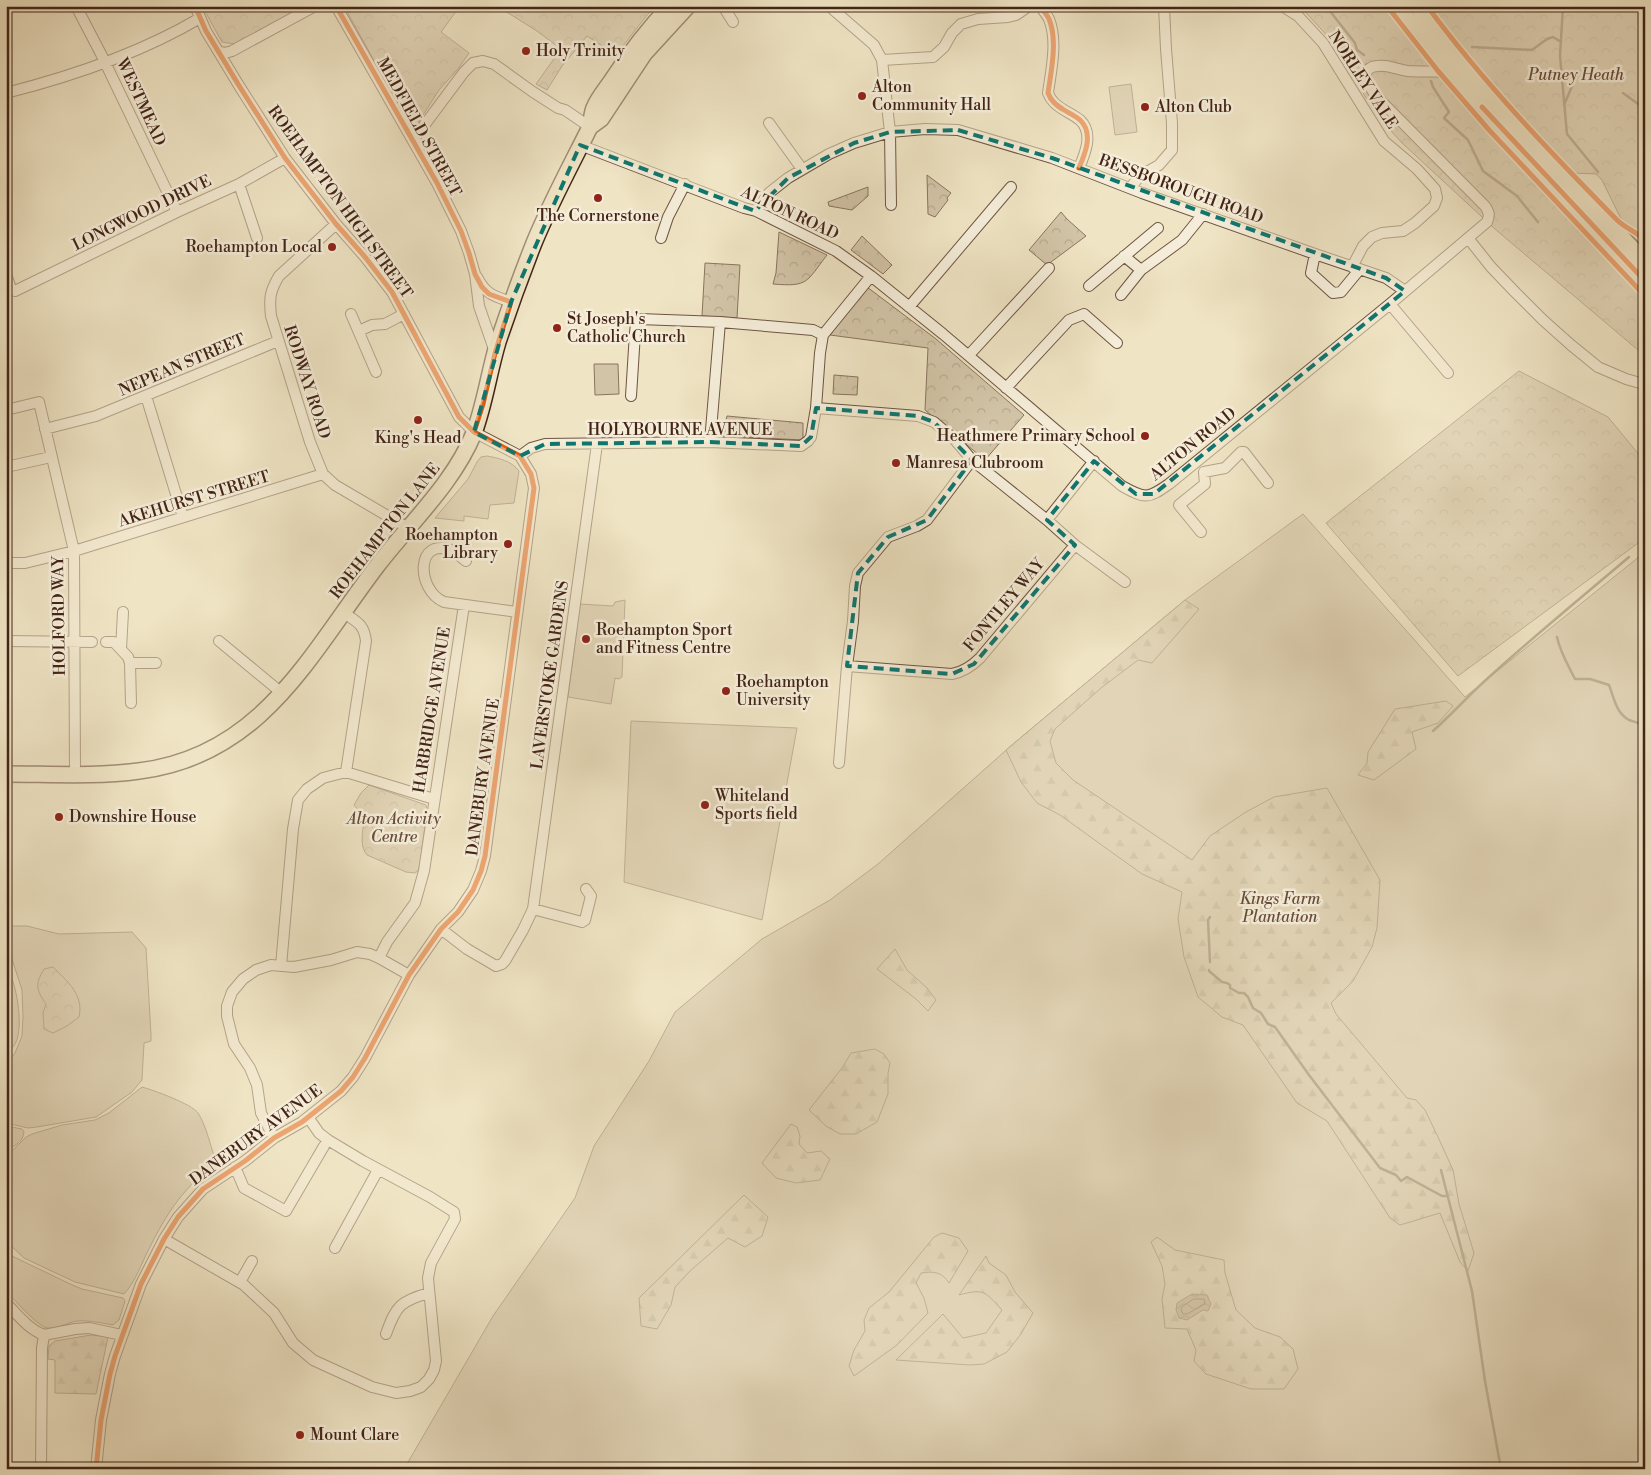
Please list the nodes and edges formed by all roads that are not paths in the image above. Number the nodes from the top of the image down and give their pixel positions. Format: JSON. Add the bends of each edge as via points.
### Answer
{"nodes":[{"id":1,"x":76,"y":6,"type":"edge"},
{"id":2,"x":195,"y":6,"type":"edge"},
{"id":3,"x":315,"y":6,"type":"edge"},
{"id":4,"x":336,"y":6,"type":"edge"},
{"id":5,"x":670,"y":6,"type":"edge"},
{"id":6,"x":688,"y":6,"type":"edge"},
{"id":7,"x":724,"y":6,"type":"edge"},
{"id":8,"x":829,"y":6,"type":"edge"},
{"id":9,"x":1029,"y":6,"type":"edge"},
{"id":10,"x":1040,"y":6,"type":"edge"},
{"id":11,"x":1164,"y":6,"type":"edge"},
{"id":12,"x":1282,"y":6,"type":"edge"},
{"id":13,"x":1397,"y":6,"type":"edge"},
{"id":14,"x":1417,"y":6,"type":"edge"},
{"id":15,"x":200,"y":18,"type":"junction"},
{"id":16,"x":733,"y":22,"type":"dead end"},
{"id":17,"x":220,"y":52,"type":"junction"},
{"id":18,"x":882,"y":60,"type":"junction"},
{"id":19,"x":105,"y":62,"type":"junction"},
{"id":20,"x":1451,"y":72,"type":"junction"},
{"id":21,"x":6,"y":93,"type":"edge"},
{"id":22,"x":769,"y":123,"type":"dead end"},
{"id":23,"x":590,"y":127,"type":"junction"},
{"id":24,"x":890,"y":132,"type":"junction"},
{"id":25,"x":414,"y":142,"type":"junction"},
{"id":26,"x":580,"y":145,"type":"junction"},
{"id":27,"x":285,"y":158,"type":"junction"},
{"id":28,"x":1080,"y":168,"type":"junction"},
{"id":29,"x":802,"y":169,"type":"junction"},
{"id":30,"x":239,"y":184,"type":"junction"},
{"id":31,"x":685,"y":184,"type":"junction"},
{"id":32,"x":1010,"y":188,"type":"dead end"},
{"id":33,"x":1130,"y":188,"type":"junction"},
{"id":34,"x":892,"y":205,"type":"dead end"},
{"id":35,"x":756,"y":211,"type":"junction"},
{"id":36,"x":177,"y":212,"type":"junction"},
{"id":37,"x":1203,"y":214,"type":"junction"},
{"id":38,"x":336,"y":224,"type":"junction"},
{"id":39,"x":1158,"y":228,"type":"dead end"},
{"id":40,"x":257,"y":238,"type":"dead end"},
{"id":41,"x":661,"y":238,"type":"dead end"},
{"id":42,"x":1468,"y":238,"type":"junction"},
{"id":43,"x":1315,"y":254,"type":"junction"},
{"id":44,"x":1124,"y":256,"type":"junction"},
{"id":45,"x":1645,"y":262,"type":"edge"},
{"id":46,"x":1049,"y":268,"type":"dead end"},
{"id":47,"x":1356,"y":268,"type":"junction"},
{"id":48,"x":1141,"y":270,"type":"junction"},
{"id":49,"x":6,"y":274,"type":"edge"},
{"id":50,"x":475,"y":274,"type":"junction"},
{"id":51,"x":871,"y":276,"type":"junction"},
{"id":52,"x":1645,"y":281,"type":"edge"},
{"id":53,"x":1089,"y":286,"type":"dead end"},
{"id":54,"x":1405,"y":291,"type":"junction"},
{"id":55,"x":1121,"y":296,"type":"dead end"},
{"id":56,"x":512,"y":302,"type":"junction"},
{"id":57,"x":1390,"y":304,"type":"junction"},
{"id":58,"x":910,"y":307,"type":"junction"},
{"id":59,"x":351,"y":314,"type":"dead end"},
{"id":60,"x":404,"y":314,"type":"junction"},
{"id":61,"x":720,"y":322,"type":"junction"},
{"id":62,"x":359,"y":331,"type":"junction"},
{"id":63,"x":823,"y":336,"type":"junction"},
{"id":64,"x":278,"y":341,"type":"junction"},
{"id":65,"x":1117,"y":343,"type":"dead end"},
{"id":66,"x":495,"y":353,"type":"junction"},
{"id":67,"x":969,"y":355,"type":"junction"},
{"id":68,"x":376,"y":372,"type":"dead end"},
{"id":69,"x":1448,"y":373,"type":"dead end"},
{"id":70,"x":1645,"y":381,"type":"edge"},
{"id":71,"x":1006,"y":388,"type":"junction"},
{"id":72,"x":146,"y":396,"type":"junction"},
{"id":73,"x":631,"y":396,"type":"dead end"},
{"id":74,"x":816,"y":408,"type":"junction"},
{"id":75,"x":6,"y":410,"type":"edge"},
{"id":76,"x":45,"y":429,"type":"junction"},
{"id":77,"x":474,"y":432,"type":"junction"},
{"id":78,"x":710,"y":442,"type":"junction"},
{"id":79,"x":597,"y":444,"type":"junction"},
{"id":80,"x":520,"y":456,"type":"junction"},
{"id":81,"x":51,"y":457,"type":"junction"},
{"id":82,"x":972,"y":460,"type":"junction"},
{"id":83,"x":1094,"y":461,"type":"junction"},
{"id":84,"x":1196,"y":462,"type":"junction"},
{"id":85,"x":6,"y":467,"type":"edge"},
{"id":86,"x":1204,"y":472,"type":"junction"},
{"id":87,"x":323,"y":474,"type":"junction"},
{"id":88,"x":1268,"y":483,"type":"dead end"},
{"id":89,"x":183,"y":517,"type":"junction"},
{"id":90,"x":1047,"y":520,"type":"junction"},
{"id":91,"x":408,"y":528,"type":"junction"},
{"id":92,"x":1201,"y":532,"type":"dead end"},
{"id":93,"x":1075,"y":545,"type":"junction"},
{"id":94,"x":74,"y":551,"type":"junction"},
{"id":95,"x":466,"y":560,"type":"dead end"},
{"id":96,"x":6,"y":563,"type":"edge"},
{"id":97,"x":1125,"y":582,"type":"dead end"},
{"id":98,"x":464,"y":605,"type":"junction"},
{"id":99,"x":123,"y":612,"type":"dead end"},
{"id":100,"x":517,"y":612,"type":"junction"},
{"id":101,"x":344,"y":613,"type":"junction"},
{"id":102,"x":6,"y":641,"type":"edge"},
{"id":103,"x":219,"y":641,"type":"dead end"},
{"id":104,"x":75,"y":642,"type":"junction"},
{"id":105,"x":92,"y":642,"type":"dead end"},
{"id":106,"x":106,"y":642,"type":"dead end"},
{"id":107,"x":122,"y":649,"type":"junction"},
{"id":108,"x":130,"y":663,"type":"junction"},
{"id":109,"x":156,"y":663,"type":"dead end"},
{"id":110,"x":847,"y":666,"type":"junction"},
{"id":111,"x":282,"y":694,"type":"junction"},
{"id":112,"x":131,"y":703,"type":"dead end"},
{"id":113,"x":839,"y":763,"type":"dead end"},
{"id":114,"x":346,"y":772,"type":"junction"},
{"id":115,"x":6,"y":774,"type":"edge"},
{"id":116,"x":75,"y":774,"type":"junction"},
{"id":117,"x":434,"y":799,"type":"junction"},
{"id":118,"x":586,"y":889,"type":"dead end"},
{"id":119,"x":533,"y":908,"type":"junction"},
{"id":120,"x":442,"y":929,"type":"junction"},
{"id":121,"x":379,"y":958,"type":"junction"},
{"id":122,"x":281,"y":966,"type":"junction"},
{"id":123,"x":409,"y":975,"type":"junction"},
{"id":124,"x":308,"y":1117,"type":"junction"},
{"id":125,"x":274,"y":1138,"type":"junction"},
{"id":126,"x":324,"y":1146,"type":"dead end"},
{"id":127,"x":235,"y":1167,"type":"junction"},
{"id":128,"x":378,"y":1170,"type":"junction"},
{"id":129,"x":164,"y":1239,"type":"junction"},
{"id":130,"x":335,"y":1248,"type":"dead end"},
{"id":131,"x":252,"y":1261,"type":"dead end"},
{"id":132,"x":240,"y":1282,"type":"junction"},
{"id":133,"x":429,"y":1293,"type":"junction"},
{"id":134,"x":6,"y":1303,"type":"edge"},
{"id":135,"x":386,"y":1334,"type":"dead end"},
{"id":136,"x":44,"y":1335,"type":"junction"},
{"id":137,"x":122,"y":1335,"type":"junction"},
{"id":138,"x":40,"y":1469,"type":"edge"},
{"id":139,"x":96,"y":1469,"type":"edge"}],
"edges":[{"from":1,"to":19,"type":"street","name":"WESTMEAD"},
{"from":2,"to":15,"type":"street"},
{"from":3,"to":17,"type":"street","via":[[232,51]]},
{"from":4,"to":25,"type":"street","name":"MEDFIELD STREET"},
{"from":5,"to":23,"type":"highway","name":"ROEHAMPTON LANE","via":[[636,45],[606,88],[594,108]]},
{"from":6,"to":23,"type":"highway","name":"ROEHAMPTON LANE","via":[[644,54],[601,120]]},
{"from":7,"to":16,"type":"street"},
{"from":8,"to":18,"type":"street","via":[[874,45]]},
{"from":9,"to":18,"type":"street","via":[[1016,15],[961,24],[933,57]]},
{"from":10,"to":28,"type":"street","via":[[1049,19],[1052,32],[1048,93],[1051,100],[1081,121],[1087,130],[1087,149]]},
{"from":11,"to":33,"type":"street","via":[[1172,150],[1160,165],[1140,176]]},
{"from":12,"to":47,"type":"street","name":"NORLEY VALE","via":[[1298,16],[1323,43],[1384,141],[1417,168],[1435,189],[1437,198],[1434,206],[1403,231],[1372,237],[1363,246]]},
{"from":13,"to":20,"type":"highway"},
{"from":14,"to":45,"type":"highway","via":[[1475,80]]},
{"from":15,"to":17,"type":"street"},
{"from":15,"to":19,"type":"street"},
{"from":17,"to":27,"type":"street","name":"ROEHAMPTON HIGH STREET"},
{"from":18,"to":24,"type":"street"},
{"from":19,"to":21,"type":"street"},
{"from":19,"to":36,"type":"street","name":"WESTMEAD"},
{"from":20,"to":42,"type":"street","name":"ALTON ROAD","via":[[1375,66],[1368,69],[1366,78],[1378,98],[1485,206],[1489,213],[1487,222]]},
{"from":20,"to":52,"type":"highway"},
{"from":22,"to":29,"type":"street"},
{"from":23,"to":25,"type":"street","via":[[494,64],[483,61],[474,63],[464,72]]},
{"from":23,"to":26,"type":"highway","name":"ROEHAMPTON LANE"},
{"from":24,"to":28,"type":"street","name":"BESSBOROUGH ROAD","via":[[958,130]]},
{"from":24,"to":29,"type":"street","name":"BESSBOROUGH ROAD","via":[[854,143]]},
{"from":24,"to":34,"type":"street"},
{"from":25,"to":50,"type":"street","name":"MEDFIELD STREET","via":[[461,231]]},
{"from":26,"to":31,"type":"street","name":"ALTON ROAD"},
{"from":26,"to":56,"type":"highway","name":"ROEHAMPTON LANE","via":[[534,242]]},
{"from":27,"to":30,"type":"street","name":"LONGWOOD DRIVE"},
{"from":27,"to":38,"type":"street","name":"ROEHAMPTON HIGH STREET"},
{"from":28,"to":33,"type":"street","name":"BESSBOROUGH ROAD"},
{"from":29,"to":35,"type":"street","name":"BESSBOROUGH ROAD","via":[[769,193]]},
{"from":30,"to":36,"type":"street","name":"LONGWOOD DRIVE"},
{"from":30,"to":40,"type":"street"},
{"from":31,"to":35,"type":"street","name":"ALTON ROAD"},
{"from":31,"to":41,"type":"street"},
{"from":32,"to":58,"type":"street"},
{"from":33,"to":37,"type":"street","name":"BESSBOROUGH ROAD"},
{"from":35,"to":51,"type":"street","name":"ALTON ROAD","via":[[832,248]]},
{"from":36,"to":49,"type":"street","name":"LONGWOOD DRIVE","via":[[15,291],[11,289]]},
{"from":37,"to":43,"type":"street","name":"BESSBOROUGH ROAD"},
{"from":37,"to":48,"type":"street","via":[[1182,240]]},
{"from":38,"to":60,"type":"street","name":"ROEHAMPTON HIGH STREET","via":[[365,256]]},
{"from":38,"to":64,"type":"street","name":"RODWAY ROAD","via":[[272,286],[269,299]]},
{"from":39,"to":44,"type":"street"},
{"from":42,"to":54,"type":"street","name":"ALTON ROAD"},
{"from":42,"to":70,"type":"street","via":[[1491,267],[1543,320],[1598,367],[1626,379],[1640,383]]},
{"from":43,"to":47,"type":"street","name":"BESSBOROUGH ROAD"},
{"from":43,"to":47,"type":"street","name":"NORLEY VALE","via":[[1311,274],[1333,293],[1341,292]]},
{"from":44,"to":48,"type":"street"},
{"from":44,"to":53,"type":"street"},
{"from":46,"to":67,"type":"street"},
{"from":47,"to":54,"type":"street","name":"BESSBOROUGH ROAD","via":[[1386,278]]},
{"from":48,"to":55,"type":"street"},
{"from":50,"to":56,"type":"street","name":"MEDFIELD STREET","via":[[489,294]]},
{"from":50,"to":66,"type":"street","name":"MEDFIELD STREET","via":[[479,306]]},
{"from":51,"to":58,"type":"street","name":"ALTON ROAD"},
{"from":51,"to":63,"type":"street"},
{"from":54,"to":57,"type":"street","name":"ALTON ROAD"},
{"from":56,"to":66,"type":"highway","name":"ROEHAMPTON LANE"},
{"from":57,"to":69,"type":"street"},
{"from":57,"to":84,"type":"street","name":"ALTON ROAD"},
{"from":58,"to":67,"type":"street","name":"ALTON ROAD"},
{"from":59,"to":62,"type":"street"},
{"from":60,"to":62,"type":"street","via":[[386,324]]},
{"from":60,"to":77,"type":"street","name":"ROEHAMPTON HIGH STREET","via":[[458,417]]},
{"from":61,"to":63,"type":"street","via":[[813,330]]},
{"from":61,"to":73,"type":"street","via":[[639,319],[636,322]]},
{"from":61,"to":78,"type":"street"},
{"from":62,"to":68,"type":"street"},
{"from":63,"to":74,"type":"street","name":"HOLYBOURNE AVENUE"},
{"from":64,"to":72,"type":"street","name":"NEPEAN STREET"},
{"from":64,"to":87,"type":"street","name":"RODWAY ROAD"},
{"from":65,"to":71,"type":"street","via":[[1084,314],[1070,320]]},
{"from":66,"to":77,"type":"highway","name":"ROEHAMPTON LANE"},
{"from":67,"to":71,"type":"street","name":"ALTON ROAD"},
{"from":71,"to":83,"type":"street","name":"ALTON ROAD"},
{"from":72,"to":76,"type":"street","name":"NEPEAN STREET","via":[[96,416]]},
{"from":72,"to":89,"type":"street"},
{"from":74,"to":78,"type":"street","name":"HOLYBOURNE AVENUE","via":[[811,436],[801,446]]},
{"from":74,"to":82,"type":"street","via":[[927,418],[955,440]]},
{"from":75,"to":76,"type":"street","name":"HOLFORD WAY","via":[[39,402]]},
{"from":76,"to":81,"type":"street","name":"HOLFORD WAY"},
{"from":77,"to":80,"type":"street"},
{"from":77,"to":91,"type":"highway","name":"ROEHAMPTON LANE","via":[[452,474]]},
{"from":78,"to":79,"type":"street","name":"HOLYBOURNE AVENUE"},
{"from":79,"to":80,"type":"street","name":"HOLYBOURNE AVENUE","via":[[536,446]]},
{"from":79,"to":119,"type":"street","name":"LAVERSTOKE GARDENS"},
{"from":80,"to":100,"type":"street","name":"DANEBURY AVENUE","via":[[531,474],[534,488]]},
{"from":81,"to":85,"type":"street"},
{"from":81,"to":94,"type":"street","name":"HOLFORD WAY"},
{"from":82,"to":90,"type":"street"},
{"from":82,"to":110,"type":"street","via":[[927,520],[888,537],[858,573]]},
{"from":83,"to":84,"type":"street","name":"ALTON ROAD","via":[[1122,486],[1145,496],[1169,484]]},
{"from":83,"to":90,"type":"street"},
{"from":84,"to":86,"type":"street"},
{"from":86,"to":88,"type":"street","via":[[1225,468],[1244,452]]},
{"from":86,"to":92,"type":"street","via":[[1204,484],[1179,505]]},
{"from":87,"to":89,"type":"street","name":"AKEHURST STREET"},
{"from":87,"to":91,"type":"street","name":"RODWAY ROAD","via":[[335,485]]},
{"from":89,"to":94,"type":"street","name":"AKEHURST STREET"},
{"from":90,"to":93,"type":"street"},
{"from":91,"to":101,"type":"highway","name":"ROEHAMPTON LANE"},
{"from":93,"to":97,"type":"street"},
{"from":93,"to":110,"type":"street","name":"FONTLEY WAY","via":[[980,658],[960,672]]},
{"from":94,"to":96,"type":"street","name":"AKEHURST STREET"},
{"from":94,"to":104,"type":"street","name":"HOLFORD WAY"},
{"from":95,"to":98,"type":"street","via":[[453,551],[435,549],[426,554],[424,566],[426,584],[435,597]]},
{"from":98,"to":100,"type":"street"},
{"from":98,"to":117,"type":"street","name":"HARBRIDGE AVENUE"},
{"from":99,"to":107,"type":"street"},
{"from":100,"to":120,"type":"street","name":"DANEBURY AVENUE","via":[[485,856],[473,890]]},
{"from":101,"to":111,"type":"highway","name":"ROEHAMPTON LANE"},
{"from":101,"to":114,"type":"street","via":[[365,630],[366,641]]},
{"from":102,"to":104,"type":"street"},
{"from":103,"to":111,"type":"street"},
{"from":104,"to":105,"type":"street"},
{"from":104,"to":116,"type":"street","name":"HOLFORD WAY"},
{"from":106,"to":107,"type":"street","via":[[114,642]]},
{"from":107,"to":108,"type":"street"},
{"from":108,"to":109,"type":"street"},
{"from":108,"to":112,"type":"street"},
{"from":110,"to":113,"type":"street"},
{"from":111,"to":116,"type":"highway","name":"ROEHAMPTON LANE","via":[[246,727],[224,742],[187,759],[141,771]]},
{"from":114,"to":117,"type":"street"},
{"from":114,"to":122,"type":"street","via":[[323,778],[298,800]]},
{"from":115,"to":116,"type":"highway","name":"ROEHAMPTON LANE"},
{"from":117,"to":121,"type":"street","name":"HARBRIDGE AVENUE","via":[[424,871],[415,903]]},
{"from":118,"to":119,"type":"street","via":[[592,896],[582,922]]},
{"from":119,"to":120,"type":"street","name":"LAVERSTOKE GARDENS","via":[[505,961],[499,966],[467,949]]},
{"from":120,"to":123,"type":"street","name":"DANEBURY AVENUE"},
{"from":121,"to":122,"type":"street","via":[[357,952],[317,963]]},
{"from":121,"to":123,"type":"street"},
{"from":122,"to":125,"type":"street","via":[[271,965],[256,970],[243,979],[232,992],[227,1006],[234,1044],[250,1068],[257,1085],[261,1113]]},
{"from":123,"to":124,"type":"street","name":"DANEBURY AVENUE","via":[[353,1077],[342,1091]]},
{"from":124,"to":125,"type":"street","name":"DANEBURY AVENUE"},
{"from":124,"to":128,"type":"street","via":[[328,1140]]},
{"from":125,"to":127,"type":"street","name":"DANEBURY AVENUE"},
{"from":126,"to":127,"type":"street","via":[[286,1211],[244,1188]]},
{"from":127,"to":129,"type":"street","name":"DANEBURY AVENUE","via":[[203,1189]]},
{"from":128,"to":130,"type":"street"},
{"from":128,"to":133,"type":"street","via":[[454,1212],[455,1219],[431,1263]]},
{"from":129,"to":132,"type":"street"},
{"from":129,"to":137,"type":"street","name":"DANEBURY AVENUE","via":[[141,1284]]},
{"from":131,"to":132,"type":"street"},
{"from":132,"to":133,"type":"street","via":[[263,1301],[292,1343],[313,1360],[372,1387],[396,1393],[421,1387],[434,1370],[436,1361]]},
{"from":133,"to":135,"type":"street","via":[[401,1304]]},
{"from":134,"to":136,"type":"street","via":[[30,1328]]},
{"from":136,"to":137,"type":"street","via":[[89,1328]]},
{"from":136,"to":138,"type":"street"},
{"from":137,"to":139,"type":"street","name":"DANEBURY AVENUE","via":[[104,1403]]}]}
